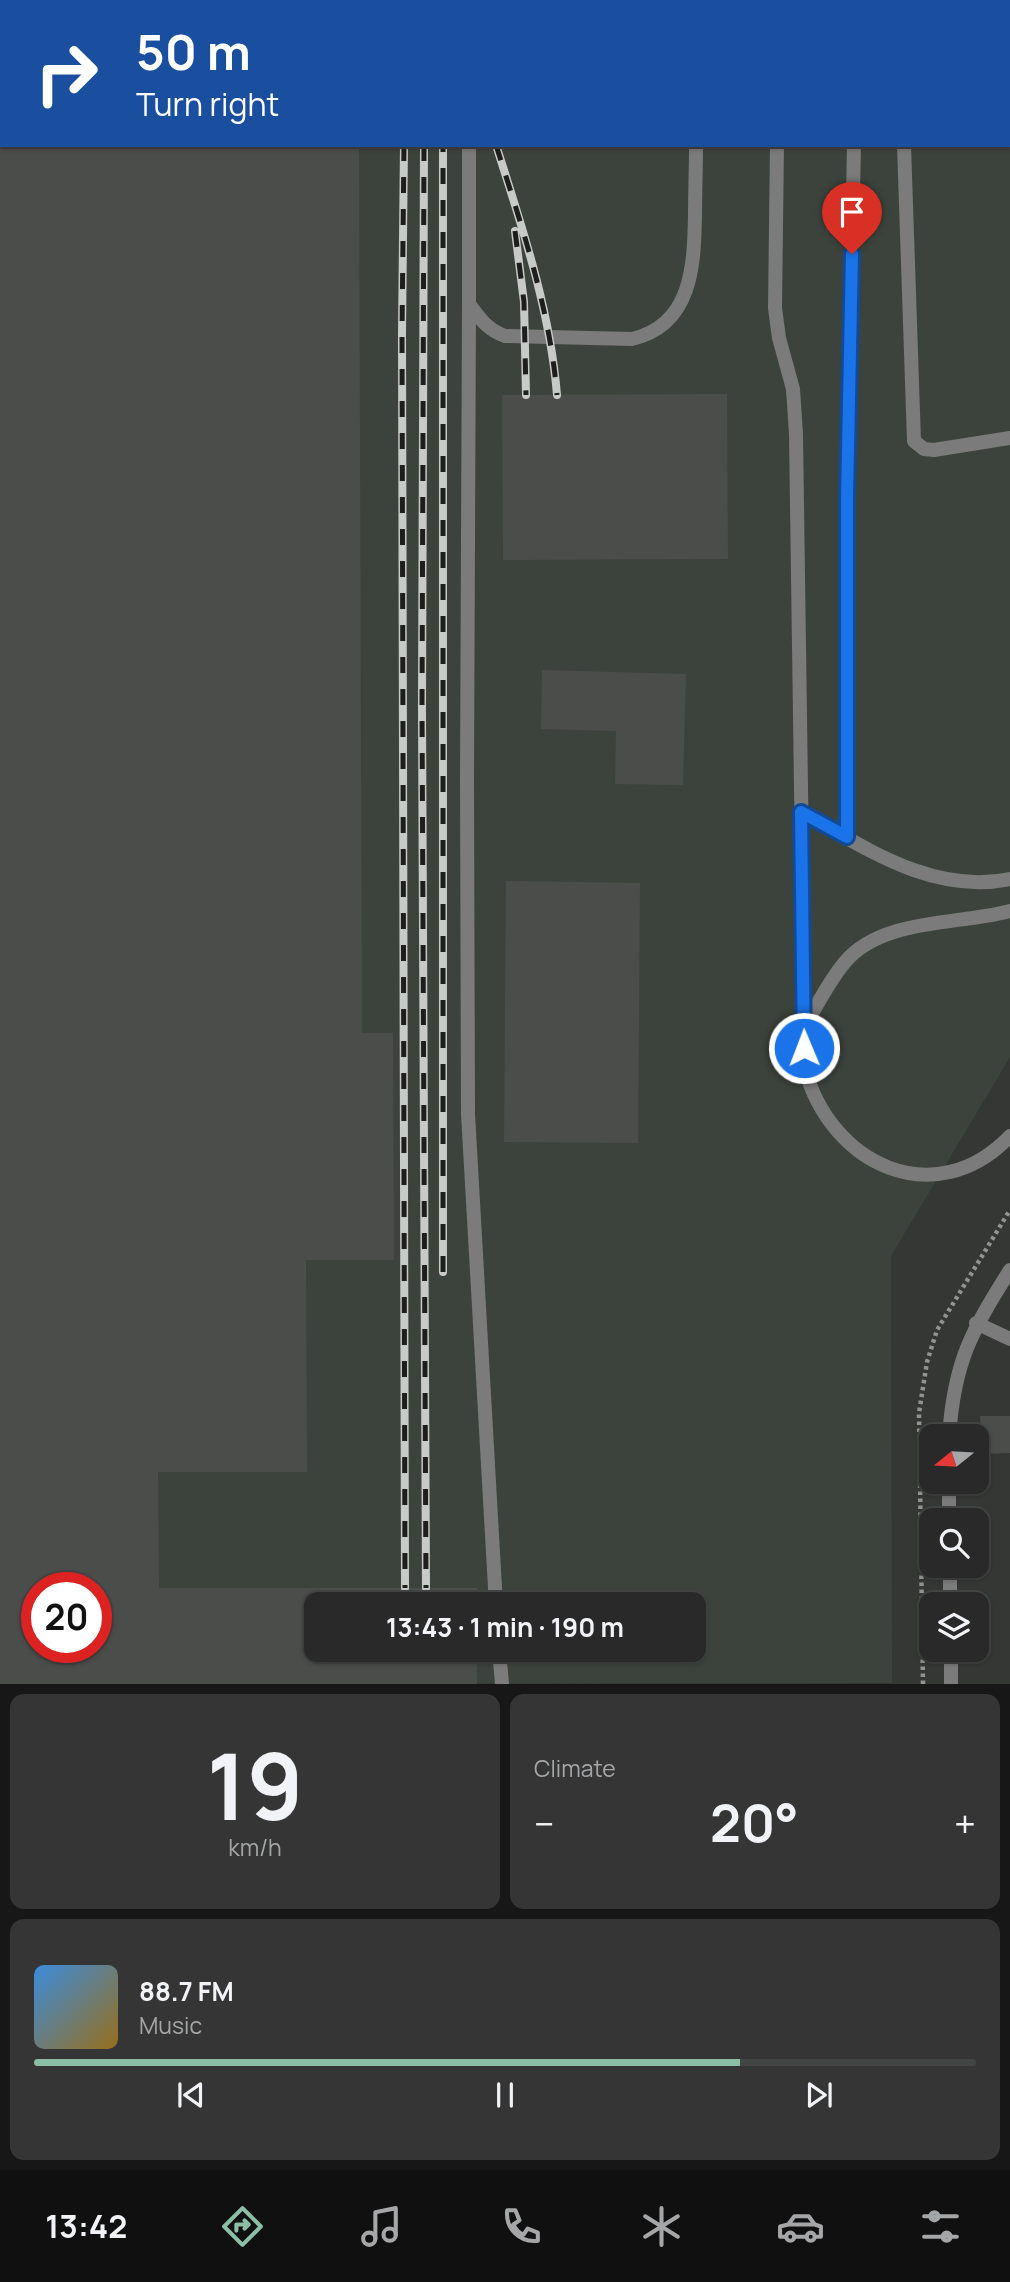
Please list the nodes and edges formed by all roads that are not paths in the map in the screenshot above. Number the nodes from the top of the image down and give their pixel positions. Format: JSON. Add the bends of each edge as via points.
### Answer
{"nodes":[{"id":1,"x":469,"y":147,"type":"edge"},
{"id":2,"x":696,"y":147,"type":"edge"},
{"id":3,"x":777,"y":147,"type":"edge"},
{"id":4,"x":854,"y":147,"type":"edge"},
{"id":5,"x":904,"y":147,"type":"edge"},
{"id":6,"x":470,"y":304,"type":"junction"},
{"id":7,"x":1010,"y":438,"type":"edge"},
{"id":8,"x":801,"y":812,"type":"junction"},
{"id":9,"x":847,"y":837,"type":"junction"},
{"id":10,"x":1010,"y":879,"type":"edge"},
{"id":11,"x":1010,"y":912,"type":"edge"},
{"id":12,"x":804,"y":1027,"type":"junction"},
{"id":13,"x":1010,"y":1136,"type":"edge"},
{"id":14,"x":1010,"y":1270,"type":"edge"},
{"id":15,"x":976,"y":1323,"type":"junction"},
{"id":16,"x":1010,"y":1339,"type":"edge"},
{"id":17,"x":951,"y":1424,"type":"edge"},
{"id":18,"x":495,"y":1592,"type":"edge"},
{"id":19,"x":500,"y":1662,"type":"edge"},
{"id":20,"x":951,"y":1662,"type":"edge"},
{"id":21,"x":502,"y":1684,"type":"edge"},
{"id":22,"x":951,"y":1684,"type":"edge"}],
"edges":[{"from":1,"to":6,"type":"street"},
{"from":2,"to":6,"type":"street","via":[[690,279],[673,314],[655,331],[632,339],[505,336],[484,324]]},
{"from":3,"to":8,"type":"street","via":[[775,309],[793,389],[796,434]]},
{"from":4,"to":9,"type":"street"},
{"from":5,"to":7,"type":"street","via":[[914,441],[934,450]]},
{"from":6,"to":18,"type":"street","via":[[468,1114]]},
{"from":8,"to":9,"type":"street"},
{"from":8,"to":12,"type":"street"},
{"from":9,"to":10,"type":"street","via":[[930,876],[968,882]]},
{"from":11,"to":12,"type":"street","via":[[878,936],[845,961]]},
{"from":12,"to":13,"type":"street","via":[[805,1069],[811,1090],[832,1127],[867,1156],[888,1167],[934,1175],[978,1163]]},
{"from":14,"to":15,"type":"street"},
{"from":15,"to":16,"type":"street"},
{"from":15,"to":17,"type":"street","via":[[957,1374]]},
{"from":19,"to":21,"type":"street"},
{"from":20,"to":22,"type":"street"}]}
